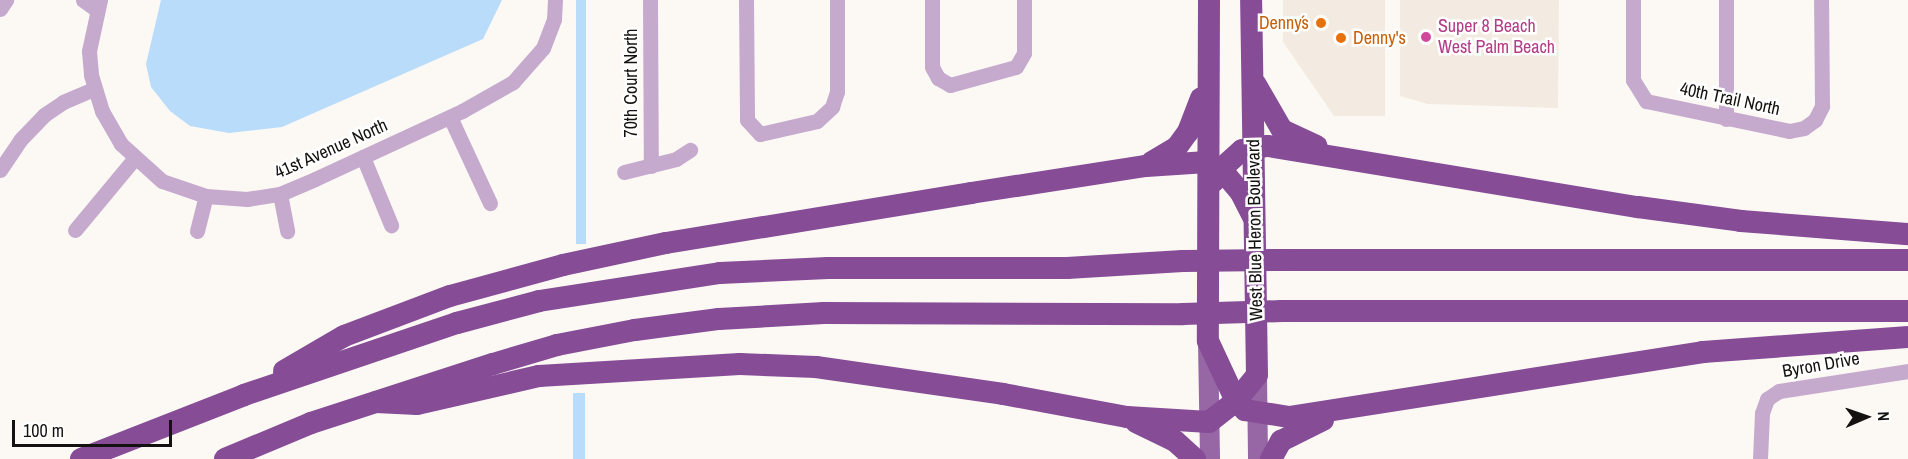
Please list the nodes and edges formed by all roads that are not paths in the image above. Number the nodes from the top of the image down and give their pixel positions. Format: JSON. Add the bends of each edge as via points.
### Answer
{"nodes":[{"id":1,"x":6,"y":0,"type":"edge"},
{"id":2,"x":83,"y":0,"type":"edge"},
{"id":3,"x":555,"y":0,"type":"edge"},
{"id":4,"x":650,"y":0,"type":"edge"},
{"id":5,"x":746,"y":0,"type":"edge"},
{"id":6,"x":837,"y":0,"type":"edge"},
{"id":7,"x":932,"y":0,"type":"edge"},
{"id":8,"x":1024,"y":0,"type":"edge"},
{"id":9,"x":1209,"y":0,"type":"edge"},
{"id":10,"x":1251,"y":0,"type":"edge"},
{"id":11,"x":1633,"y":0,"type":"edge"},
{"id":12,"x":1726,"y":0,"type":"edge"},
{"id":13,"x":1821,"y":0,"type":"edge"},
{"id":14,"x":98,"y":5,"type":"edge"},
{"id":15,"x":0,"y":9,"type":"edge"},
{"id":16,"x":1207,"y":76,"type":"junction"},
{"id":17,"x":1252,"y":78,"type":"junction"},
{"id":18,"x":94,"y":89,"type":"junction"},
{"id":19,"x":450,"y":117,"type":"junction"},
{"id":20,"x":1726,"y":118,"type":"junction"},
{"id":21,"x":1255,"y":146,"type":"junction"},
{"id":22,"x":690,"y":150,"type":"dead end"},
{"id":23,"x":363,"y":157,"type":"junction"},
{"id":24,"x":1348,"y":157,"type":"junction"},
{"id":25,"x":134,"y":159,"type":"junction"},
{"id":26,"x":651,"y":166,"type":"junction"},
{"id":27,"x":1146,"y":166,"type":"junction"},
{"id":28,"x":1214,"y":166,"type":"junction"},
{"id":29,"x":0,"y":170,"type":"edge"},
{"id":30,"x":624,"y":172,"type":"dead end"},
{"id":31,"x":280,"y":194,"type":"junction"},
{"id":32,"x":206,"y":196,"type":"junction"},
{"id":33,"x":490,"y":203,"type":"dead end"},
{"id":34,"x":1254,"y":220,"type":"junction"},
{"id":35,"x":391,"y":225,"type":"dead end"},
{"id":36,"x":75,"y":230,"type":"dead end"},
{"id":37,"x":197,"y":231,"type":"dead end"},
{"id":38,"x":287,"y":231,"type":"dead end"},
{"id":39,"x":1908,"y":234,"type":"edge"},
{"id":40,"x":1908,"y":260,"type":"edge"},
{"id":41,"x":1908,"y":311,"type":"edge"},
{"id":42,"x":1908,"y":337,"type":"edge"},
{"id":43,"x":1208,"y":341,"type":"junction"},
{"id":44,"x":1908,"y":371,"type":"edge"},
{"id":45,"x":1257,"y":375,"type":"junction"},
{"id":46,"x":244,"y":395,"type":"junction"},
{"id":47,"x":1236,"y":401,"type":"junction"},
{"id":48,"x":376,"y":402,"type":"junction"},
{"id":49,"x":1356,"y":408,"type":"junction"},
{"id":50,"x":1259,"y":413,"type":"junction"},
{"id":51,"x":1127,"y":417,"type":"junction"},
{"id":52,"x":1209,"y":422,"type":"junction"},
{"id":53,"x":81,"y":459,"type":"edge"},
{"id":54,"x":225,"y":459,"type":"edge"},
{"id":55,"x":1195,"y":459,"type":"edge"},
{"id":56,"x":1210,"y":459,"type":"edge"},
{"id":57,"x":1258,"y":459,"type":"edge"},
{"id":58,"x":1271,"y":459,"type":"edge"},
{"id":59,"x":1760,"y":459,"type":"edge"}],
"edges":[{"from":1,"to":15,"type":"street"},
{"from":2,"to":14,"type":"street"},
{"from":3,"to":19,"type":"street","name":"41st Avenue North","via":[[543,48],[513,82]]},
{"from":4,"to":26,"type":"street","name":"70th Court North"},
{"from":5,"to":6,"type":"street","via":[[747,120],[760,134],[817,121],[832,107],[837,92]]},
{"from":7,"to":8,"type":"street","via":[[932,67],[938,78],[950,85],[1016,67],[1023,53]]},
{"from":9,"to":16,"type":"highway"},
{"from":10,"to":17,"type":"highway","name":"West Blue Heron Boulevard"},
{"from":11,"to":20,"type":"street","name":"40th Trail North","via":[[1633,80],[1638,94],[1646,101]]},
{"from":12,"to":20,"type":"street"},
{"from":13,"to":20,"type":"street","name":"40th Trail North","via":[[1822,106],[1815,120],[1804,128],[1789,131]]},
{"from":14,"to":18,"type":"street","name":"41st Avenue North","via":[[89,51]]},
{"from":16,"to":27,"type":"highway","via":[[1188,132],[1177,147]]},
{"from":16,"to":28,"type":"highway"},
{"from":17,"to":21,"type":"highway","name":"West Blue Heron Boulevard"},
{"from":17,"to":24,"type":"highway","via":[[1282,130]]},
{"from":18,"to":25,"type":"street","name":"41st Avenue North","via":[[113,132]]},
{"from":18,"to":29,"type":"street","via":[[44,115]]},
{"from":19,"to":23,"type":"street","name":"41st Avenue North"},
{"from":19,"to":33,"type":"street"},
{"from":21,"to":24,"type":"highway"},
{"from":21,"to":28,"type":"highway"},
{"from":21,"to":34,"type":"highway","name":"West Blue Heron Boulevard"},
{"from":22,"to":26,"type":"street","via":[[676,159]]},
{"from":23,"to":31,"type":"street","name":"41st Avenue North"},
{"from":23,"to":35,"type":"street"},
{"from":24,"to":39,"type":"highway","via":[[1638,207],[1741,221]]},
{"from":25,"to":32,"type":"street","name":"41st Avenue North","via":[[162,181]]},
{"from":25,"to":36,"type":"street"},
{"from":26,"to":30,"type":"street"},
{"from":27,"to":28,"type":"highway"},
{"from":27,"to":46,"type":"highway","via":[[666,243],[563,265],[450,296],[344,336]]},
{"from":28,"to":34,"type":"highway","via":[[1241,193]]},
{"from":28,"to":43,"type":"highway","via":[[1206,202]]},
{"from":31,"to":32,"type":"street","name":"41st Avenue North","via":[[247,199]]},
{"from":31,"to":38,"type":"street"},
{"from":32,"to":37,"type":"street"},
{"from":34,"to":45,"type":"highway","name":"West Blue Heron Boulevard"},
{"from":40,"to":46,"type":"highway","bridge":true,"via":[[1183,261],[1067,268],[720,273],[539,301],[457,323]]},
{"from":41,"to":48,"type":"highway","bridge":true,"via":[[824,313],[719,319],[557,345]]},
{"from":42,"to":49,"type":"highway","via":[[1703,352]]},
{"from":43,"to":47,"type":"highway"},
{"from":43,"to":52,"type":"main road"},
{"from":44,"to":59,"type":"street","name":"Byron Drive","via":[[1779,391],[1767,399],[1762,413]]},
{"from":45,"to":47,"type":"highway"},
{"from":45,"to":50,"type":"main road","name":"West Blue Heron Boulevard"},
{"from":46,"to":53,"type":"highway"},
{"from":47,"to":50,"type":"highway","via":[[1245,410]]},
{"from":47,"to":52,"type":"highway"},
{"from":48,"to":51,"type":"highway","via":[[417,404],[539,376],[740,364],[816,367],[1003,394]]},
{"from":48,"to":54,"type":"highway","via":[[311,423]]},
{"from":49,"to":50,"type":"highway","via":[[1289,417]]},
{"from":49,"to":58,"type":"highway","via":[[1304,427],[1281,441]]},
{"from":50,"to":57,"type":"main road","name":"West Blue Heron Boulevard"},
{"from":51,"to":52,"type":"highway"},
{"from":51,"to":55,"type":"highway","via":[[1175,441]]},
{"from":52,"to":56,"type":"main road"}]}
